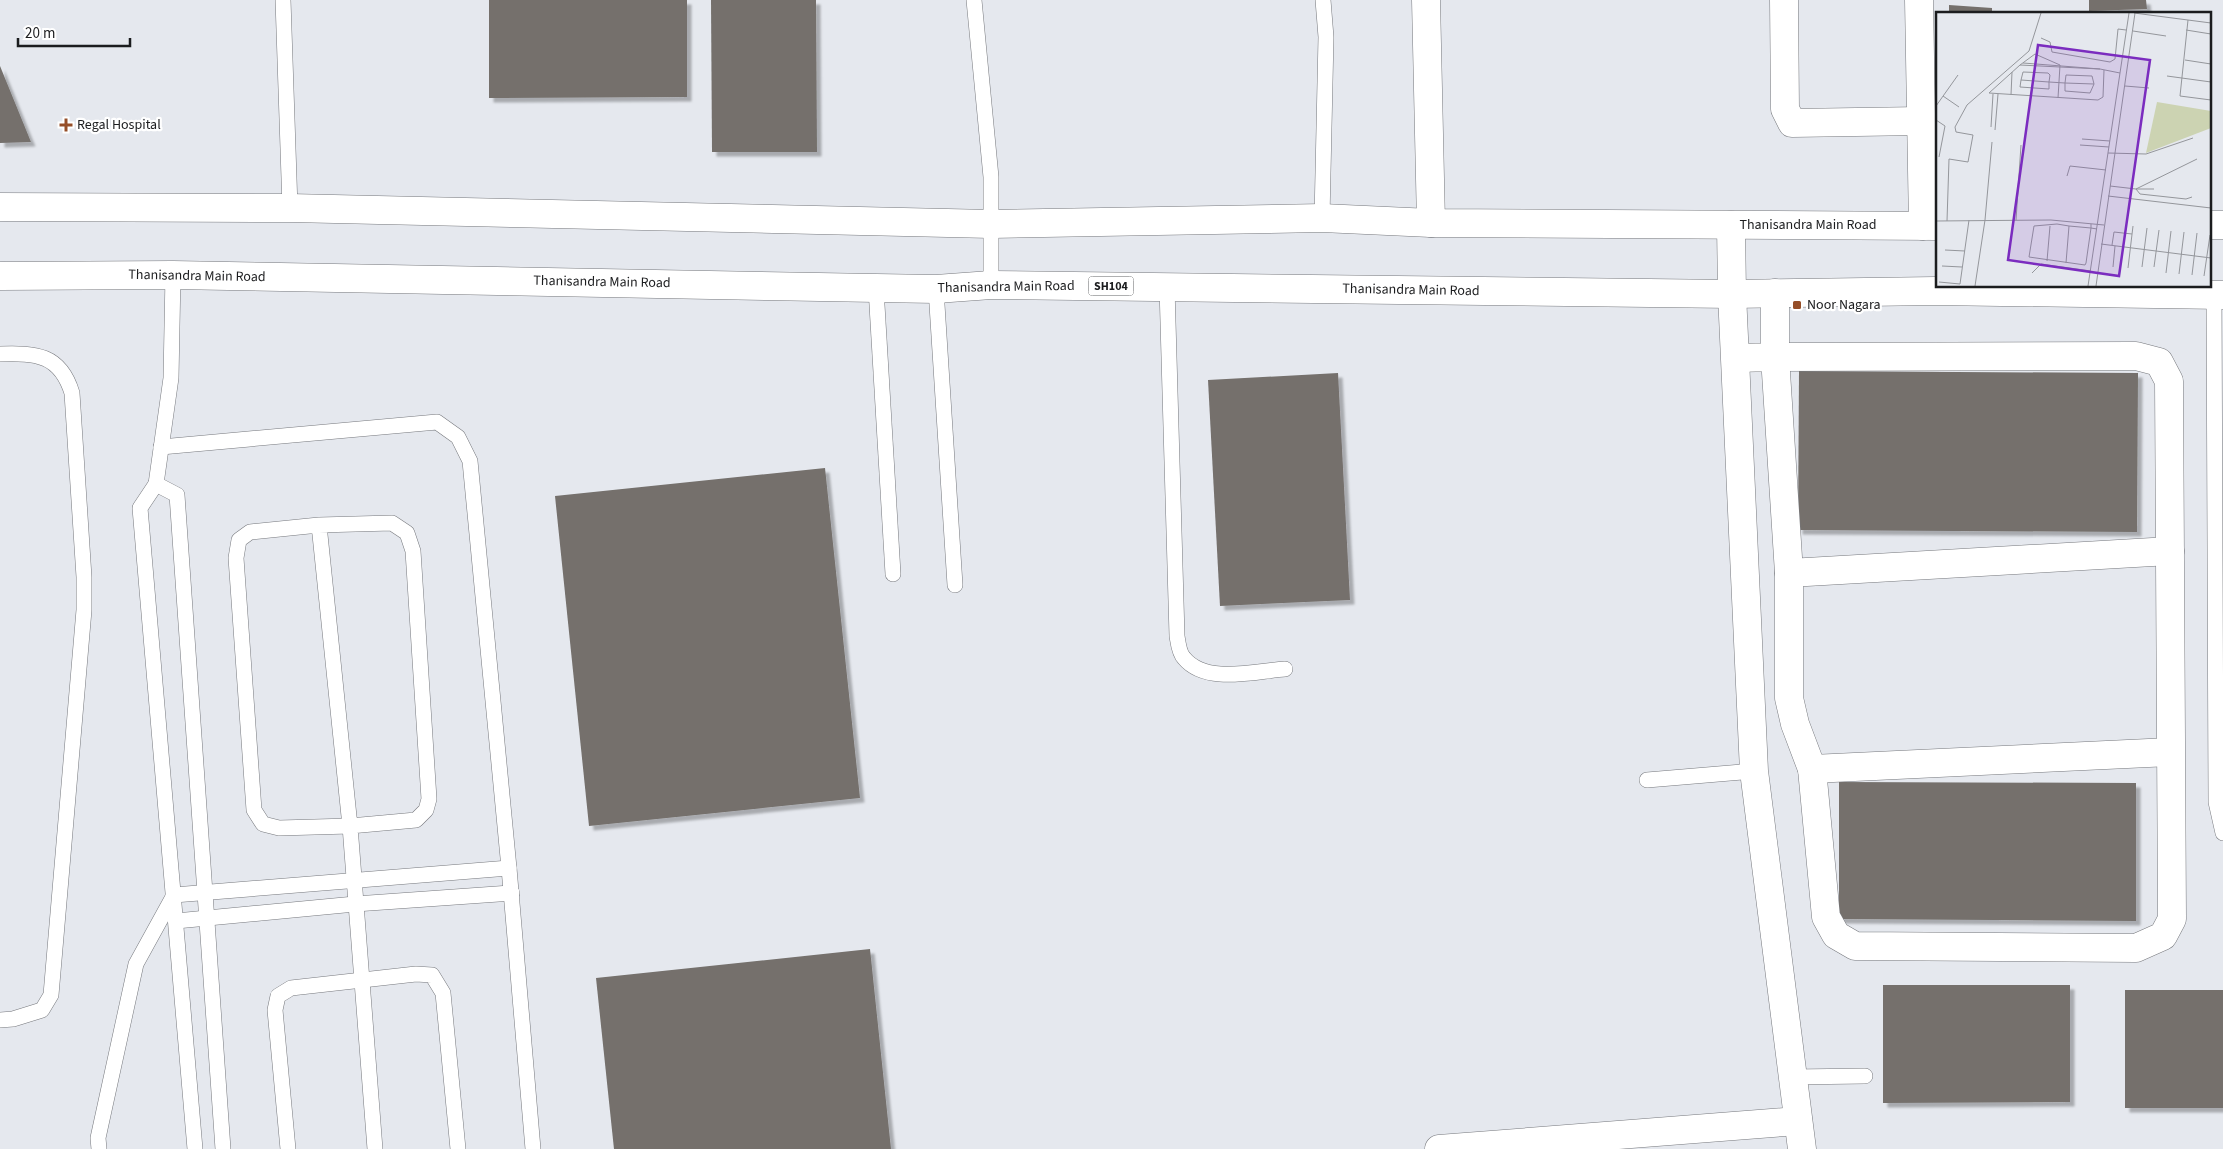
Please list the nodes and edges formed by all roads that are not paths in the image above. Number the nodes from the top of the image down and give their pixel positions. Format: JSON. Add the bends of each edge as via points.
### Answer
{"nodes":[{"id":1,"x":284,"y":0,"type":"edge"},
{"id":2,"x":974,"y":0,"type":"edge"},
{"id":3,"x":1323,"y":0,"type":"edge"},
{"id":4,"x":1426,"y":0,"type":"edge"},
{"id":5,"x":1784,"y":0,"type":"edge"},
{"id":6,"x":1919,"y":0,"type":"edge"},
{"id":7,"x":1929,"y":87,"type":"edge"},
{"id":8,"x":1921,"y":121,"type":"junction"},
{"id":9,"x":0,"y":208,"type":"edge"},
{"id":10,"x":290,"y":208,"type":"junction"},
{"id":11,"x":1322,"y":218,"type":"junction"},
{"id":12,"x":1431,"y":223,"type":"junction"},
{"id":13,"x":991,"y":224,"type":"junction"},
{"id":14,"x":2223,"y":224,"type":"edge"},
{"id":15,"x":1731,"y":225,"type":"junction"},
{"id":16,"x":2210,"y":225,"type":"edge"},
{"id":17,"x":1930,"y":226,"type":"edge"},
{"id":18,"x":173,"y":275,"type":"junction"},
{"id":19,"x":0,"y":276,"type":"edge"},
{"id":20,"x":992,"y":285,"type":"junction"},
{"id":21,"x":1167,"y":287,"type":"junction"},
{"id":22,"x":876,"y":288,"type":"junction"},
{"id":23,"x":936,"y":289,"type":"junction"},
{"id":24,"x":1775,"y":293,"type":"junction"},
{"id":25,"x":1732,"y":294,"type":"junction"},
{"id":26,"x":2219,"y":295,"type":"edge"},
{"id":27,"x":0,"y":354,"type":"edge"},
{"id":28,"x":1736,"y":358,"type":"junction"},
{"id":29,"x":1775,"y":358,"type":"junction"},
{"id":30,"x":161,"y":447,"type":"junction"},
{"id":31,"x":156,"y":484,"type":"junction"},
{"id":32,"x":319,"y":525,"type":"junction"},
{"id":33,"x":2170,"y":551,"type":"junction"},
{"id":34,"x":1789,"y":573,"type":"junction"},
{"id":35,"x":893,"y":574,"type":"dead end"},
{"id":36,"x":955,"y":585,"type":"dead end"},
{"id":37,"x":1286,"y":669,"type":"dead end"},
{"id":38,"x":2170,"y":752,"type":"junction"},
{"id":39,"x":1812,"y":769,"type":"junction"},
{"id":40,"x":1754,"y":771,"type":"junction"},
{"id":41,"x":1647,"y":780,"type":"dead end"},
{"id":42,"x":350,"y":826,"type":"junction"},
{"id":43,"x":2223,"y":833,"type":"edge"},
{"id":44,"x":509,"y":868,"type":"junction"},
{"id":45,"x":354,"y":880,"type":"junction"},
{"id":46,"x":204,"y":892,"type":"junction"},
{"id":47,"x":512,"y":893,"type":"junction"},
{"id":48,"x":174,"y":895,"type":"junction"},
{"id":49,"x":355,"y":904,"type":"junction"},
{"id":50,"x":206,"y":918,"type":"junction"},
{"id":51,"x":176,"y":921,"type":"junction"},
{"id":52,"x":361,"y":981,"type":"junction"},
{"id":53,"x":0,"y":1020,"type":"edge"},
{"id":54,"x":1865,"y":1076,"type":"dead end"},
{"id":55,"x":1793,"y":1077,"type":"junction"},
{"id":56,"x":1798,"y":1121,"type":"junction"},
{"id":57,"x":99,"y":1149,"type":"edge"},
{"id":58,"x":194,"y":1149,"type":"edge"},
{"id":59,"x":223,"y":1149,"type":"edge"},
{"id":60,"x":288,"y":1149,"type":"edge"},
{"id":61,"x":375,"y":1149,"type":"edge"},
{"id":62,"x":458,"y":1149,"type":"edge"},
{"id":63,"x":533,"y":1149,"type":"edge"},
{"id":64,"x":1439,"y":1149,"type":"edge"},
{"id":65,"x":1802,"y":1149,"type":"edge"}],
"edges":[{"from":1,"to":10,"type":"lane"},
{"from":2,"to":13,"type":"lane","via":[[991,177]]},
{"from":3,"to":11,"type":"lane","via":[[1326,36]]},
{"from":4,"to":12,"type":"street"},
{"from":5,"to":8,"type":"street","via":[[1785,109],[1792,123]]},
{"from":6,"to":7,"type":"street"},
{"from":7,"to":8,"type":"street"},
{"from":8,"to":17,"type":"street"},
{"from":9,"to":10,"type":"street","name":"Thanisandra Main Road"},
{"from":10,"to":13,"type":"street","name":"Thanisandra Main Road"},
{"from":11,"to":12,"type":"street","name":"Thanisandra Main Road"},
{"from":11,"to":13,"type":"street","name":"Thanisandra Main Road"},
{"from":12,"to":15,"type":"street","name":"Thanisandra Main Road"},
{"from":13,"to":20,"type":"lane"},
{"from":14,"to":16,"type":"street"},
{"from":15,"to":17,"type":"street","name":"Thanisandra Main Road"},
{"from":15,"to":25,"type":"street"},
{"from":18,"to":19,"type":"street","name":"Thanisandra Main Road","number":"SH104"},
{"from":18,"to":22,"type":"street","name":"Thanisandra Main Road","number":"SH104"},
{"from":18,"to":30,"type":"lane","via":[[171,378]]},
{"from":20,"to":21,"type":"street","name":"Thanisandra Main Road","number":"SH104"},
{"from":20,"to":23,"type":"street","name":"Thanisandra Main Road","number":"SH104"},
{"from":21,"to":25,"type":"street","name":"Thanisandra Main Road","number":"SH104"},
{"from":21,"to":37,"type":"lane","via":[[1177,636],[1182,657],[1197,670],[1218,674]]},
{"from":22,"to":23,"type":"street","name":"Thanisandra Main Road","number":"SH104"},
{"from":22,"to":35,"type":"lane"},
{"from":23,"to":36,"type":"lane"},
{"from":24,"to":25,"type":"street","name":"Thanisandra Main Road","number":"SH104"},
{"from":24,"to":26,"type":"street","name":"Thanisandra Main Road","number":"SH104","via":[[1935,291]]},
{"from":24,"to":29,"type":"street"},
{"from":25,"to":28,"type":"street"},
{"from":26,"to":43,"type":"lane","via":[[2216,802]]},
{"from":27,"to":53,"type":"lane","via":[[33,354],[60,369],[68,379],[72,393],[84,577],[84,610],[51,996],[42,1010]]},
{"from":28,"to":29,"type":"street"},
{"from":28,"to":40,"type":"street"},
{"from":29,"to":33,"type":"street","via":[[2136,356],[2159,362],[2169,381]]},
{"from":29,"to":34,"type":"street"},
{"from":30,"to":31,"type":"lane"},
{"from":30,"to":44,"type":"lane","via":[[437,422],[458,438],[470,461]]},
{"from":31,"to":46,"type":"lane","via":[[177,495]]},
{"from":31,"to":48,"type":"lane","via":[[140,508]]},
{"from":32,"to":42,"type":"lane"},
{"from":32,"to":42,"type":"lane","via":[[392,523],[407,532],[413,551],[429,798],[426,810],[416,820]]},
{"from":32,"to":42,"type":"lane","via":[[250,532],[239,540],[236,558],[254,810],[263,824],[278,828]]},
{"from":33,"to":34,"type":"street"},
{"from":33,"to":38,"type":"street"},
{"from":34,"to":39,"type":"street","via":[[1789,698]]},
{"from":38,"to":39,"type":"street"},
{"from":38,"to":39,"type":"street","via":[[2172,919],[2163,936],[2136,948],[1855,946],[1836,934],[1826,917]]},
{"from":40,"to":41,"type":"lane"},
{"from":40,"to":55,"type":"street"},
{"from":42,"to":45,"type":"lane"},
{"from":44,"to":45,"type":"lane"},
{"from":44,"to":47,"type":"lane"},
{"from":45,"to":46,"type":"lane"},
{"from":45,"to":49,"type":"lane"},
{"from":46,"to":48,"type":"lane"},
{"from":46,"to":50,"type":"lane"},
{"from":47,"to":49,"type":"lane"},
{"from":47,"to":63,"type":"lane"},
{"from":48,"to":51,"type":"lane"},
{"from":48,"to":57,"type":"lane","via":[[136,964],[98,1138]]},
{"from":49,"to":50,"type":"lane"},
{"from":49,"to":52,"type":"lane"},
{"from":50,"to":51,"type":"lane"},
{"from":50,"to":59,"type":"lane"},
{"from":51,"to":58,"type":"lane"},
{"from":52,"to":60,"type":"lane","via":[[291,988],[278,996],[275,1010]]},
{"from":52,"to":61,"type":"lane"},
{"from":52,"to":62,"type":"lane","via":[[432,975],[444,993]]},
{"from":54,"to":55,"type":"lane"},
{"from":55,"to":56,"type":"street"},
{"from":56,"to":64,"type":"street"},
{"from":56,"to":65,"type":"street"}]}
